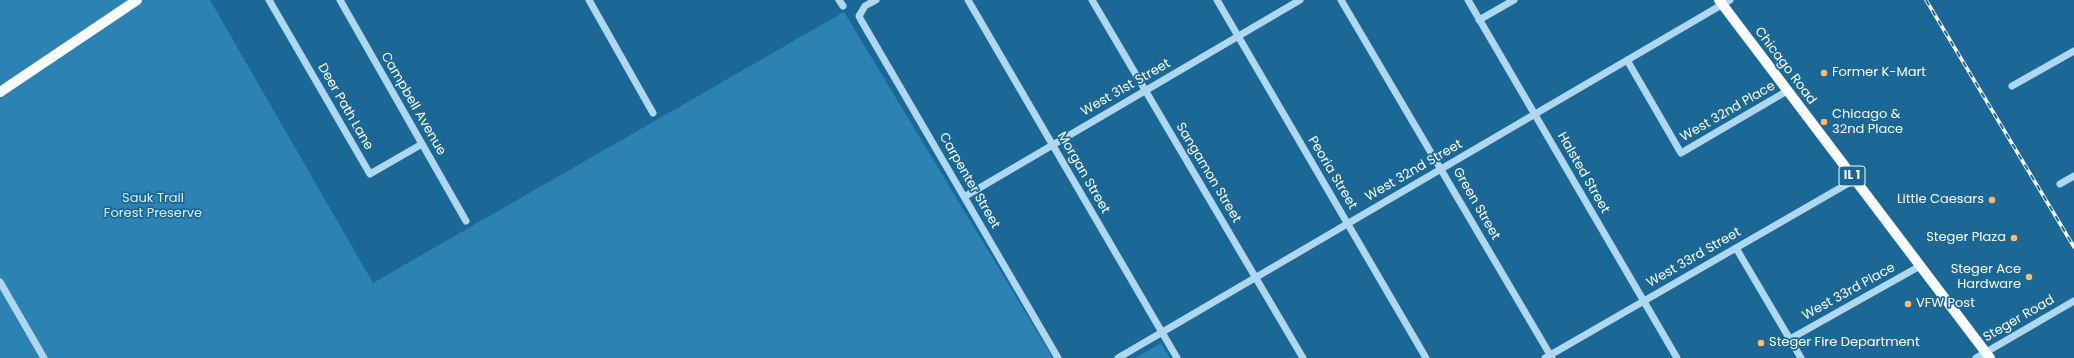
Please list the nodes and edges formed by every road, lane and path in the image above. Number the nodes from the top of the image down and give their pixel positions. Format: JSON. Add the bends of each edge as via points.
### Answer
{"nodes":[{"id":1,"x":137,"y":0,"type":"edge"},
{"id":2,"x":270,"y":0,"type":"edge"},
{"id":3,"x":340,"y":0,"type":"edge"},
{"id":4,"x":589,"y":0,"type":"edge"},
{"id":5,"x":876,"y":0,"type":"edge"},
{"id":6,"x":968,"y":0,"type":"edge"},
{"id":7,"x":1092,"y":0,"type":"edge"},
{"id":8,"x":1217,"y":0,"type":"edge"},
{"id":9,"x":1300,"y":0,"type":"edge"},
{"id":10,"x":1341,"y":0,"type":"edge"},
{"id":11,"x":1468,"y":0,"type":"edge"},
{"id":12,"x":1514,"y":0,"type":"edge"},
{"id":13,"x":1724,"y":1,"type":"edge"},
{"id":14,"x":1480,"y":20,"type":"junction"},
{"id":15,"x":1238,"y":36,"type":"junction"},
{"id":16,"x":2074,"y":51,"type":"edge"},
{"id":17,"x":1627,"y":60,"type":"junction"},
{"id":18,"x":2012,"y":86,"type":"dead end"},
{"id":19,"x":1145,"y":91,"type":"junction"},
{"id":20,"x":1787,"y":91,"type":"junction"},
{"id":21,"x":0,"y":92,"type":"edge"},
{"id":22,"x":653,"y":113,"type":"dead end"},
{"id":23,"x":1535,"y":114,"type":"junction"},
{"id":24,"x":422,"y":144,"type":"junction"},
{"id":25,"x":1052,"y":145,"type":"junction"},
{"id":26,"x":1441,"y":169,"type":"junction"},
{"id":27,"x":2074,"y":176,"type":"edge"},
{"id":28,"x":1854,"y":180,"type":"junction"},
{"id":29,"x":2060,"y":184,"type":"dead end"},
{"id":30,"x":964,"y":197,"type":"junction"},
{"id":31,"x":466,"y":221,"type":"dead end"},
{"id":32,"x":1348,"y":223,"type":"junction"},
{"id":33,"x":1736,"y":248,"type":"junction"},
{"id":34,"x":1920,"y":266,"type":"junction"},
{"id":35,"x":1256,"y":277,"type":"junction"},
{"id":36,"x":0,"y":282,"type":"edge"},
{"id":37,"x":1644,"y":301,"type":"junction"},
{"id":38,"x":2074,"y":301,"type":"edge"},
{"id":39,"x":1162,"y":332,"type":"junction"},
{"id":40,"x":1790,"y":339,"type":"junction"},
{"id":41,"x":1988,"y":355,"type":"edge"},
{"id":42,"x":1549,"y":357,"type":"edge"},
{"id":43,"x":44,"y":358,"type":"edge"},
{"id":44,"x":1058,"y":358,"type":"edge"},
{"id":45,"x":1118,"y":358,"type":"edge"},
{"id":46,"x":1176,"y":358,"type":"edge"},
{"id":47,"x":1303,"y":358,"type":"edge"},
{"id":48,"x":1426,"y":358,"type":"edge"},
{"id":49,"x":1677,"y":358,"type":"edge"},
{"id":50,"x":1802,"y":358,"type":"edge"},
{"id":51,"x":1976,"y":358,"type":"edge"}],
"edges":[{"from":1,"to":21,"type":"main road"},
{"from":2,"to":24,"type":"street","name":"Deer Path Lane","via":[[370,174]]},
{"from":3,"to":24,"type":"street","name":"Campbell Avenue"},
{"from":4,"to":22,"type":"street"},
{"from":5,"to":30,"type":"street","name":"Carpenter Street","via":[[865,6],[859,16]]},
{"from":6,"to":25,"type":"street","name":"Morgan Street"},
{"from":7,"to":19,"type":"street","name":"Sangamon Street"},
{"from":8,"to":15,"type":"street","name":"Peoria Street"},
{"from":9,"to":15,"type":"street","name":"West 31st Street"},
{"from":10,"to":26,"type":"street","name":"Green Street"},
{"from":11,"to":14,"type":"street","name":"Halsted Street"},
{"from":12,"to":14,"type":"street"},
{"from":13,"to":17,"type":"street","name":"West 32nd Street"},
{"from":13,"to":20,"type":"main road","name":"Chicago Road","number":"IL 1"},
{"from":14,"to":23,"type":"street","name":"Halsted Street"},
{"from":15,"to":19,"type":"street","name":"West 31st Street"},
{"from":15,"to":32,"type":"street","name":"Peoria Street"},
{"from":16,"to":18,"type":"street"},
{"from":17,"to":20,"type":"street","name":"West 32nd Place","via":[[1681,153]]},
{"from":17,"to":23,"type":"street","name":"West 32nd Street"},
{"from":19,"to":25,"type":"street","name":"West 31st Street"},
{"from":19,"to":35,"type":"street","name":"Sangamon Street"},
{"from":20,"to":28,"type":"main road","name":"Chicago Road","number":"IL 1"},
{"from":23,"to":26,"type":"street","name":"West 32nd Street"},
{"from":23,"to":37,"type":"street","name":"Halsted Street"},
{"from":24,"to":31,"type":"street","name":"Campbell Avenue"},
{"from":25,"to":30,"type":"street","name":"West 31st Street"},
{"from":25,"to":39,"type":"street","name":"Morgan Street"},
{"from":26,"to":32,"type":"street","name":"West 32nd Street"},
{"from":26,"to":42,"type":"street","name":"Green Street"},
{"from":27,"to":29,"type":"street"},
{"from":28,"to":33,"type":"street","name":"West 33rd Street"},
{"from":28,"to":34,"type":"main road","name":"Chicago Road","number":"IL 1"},
{"from":30,"to":44,"type":"street","name":"Carpenter Street"},
{"from":32,"to":35,"type":"street","name":"West 32nd Street"},
{"from":32,"to":48,"type":"street","name":"Peoria Street"},
{"from":33,"to":37,"type":"street","name":"West 33rd Street"},
{"from":33,"to":40,"type":"street"},
{"from":34,"to":40,"type":"street","name":"West 33rd Place"},
{"from":34,"to":41,"type":"main road","name":"Chicago Road","number":"IL 1"},
{"from":35,"to":39,"type":"street","name":"West 32nd Street"},
{"from":35,"to":47,"type":"street","name":"Sangamon Street"},
{"from":36,"to":43,"type":"street"},
{"from":37,"to":42,"type":"street","name":"West 33rd Street"},
{"from":37,"to":49,"type":"street","name":"Halsted Street"},
{"from":38,"to":41,"type":"street","name":"Steger Road"},
{"from":39,"to":45,"type":"street","name":"West 32nd Street"},
{"from":39,"to":46,"type":"street","name":"Morgan Street"},
{"from":40,"to":50,"type":"street"},
{"from":41,"to":51,"type":"street","name":"Steger Road"}]}
